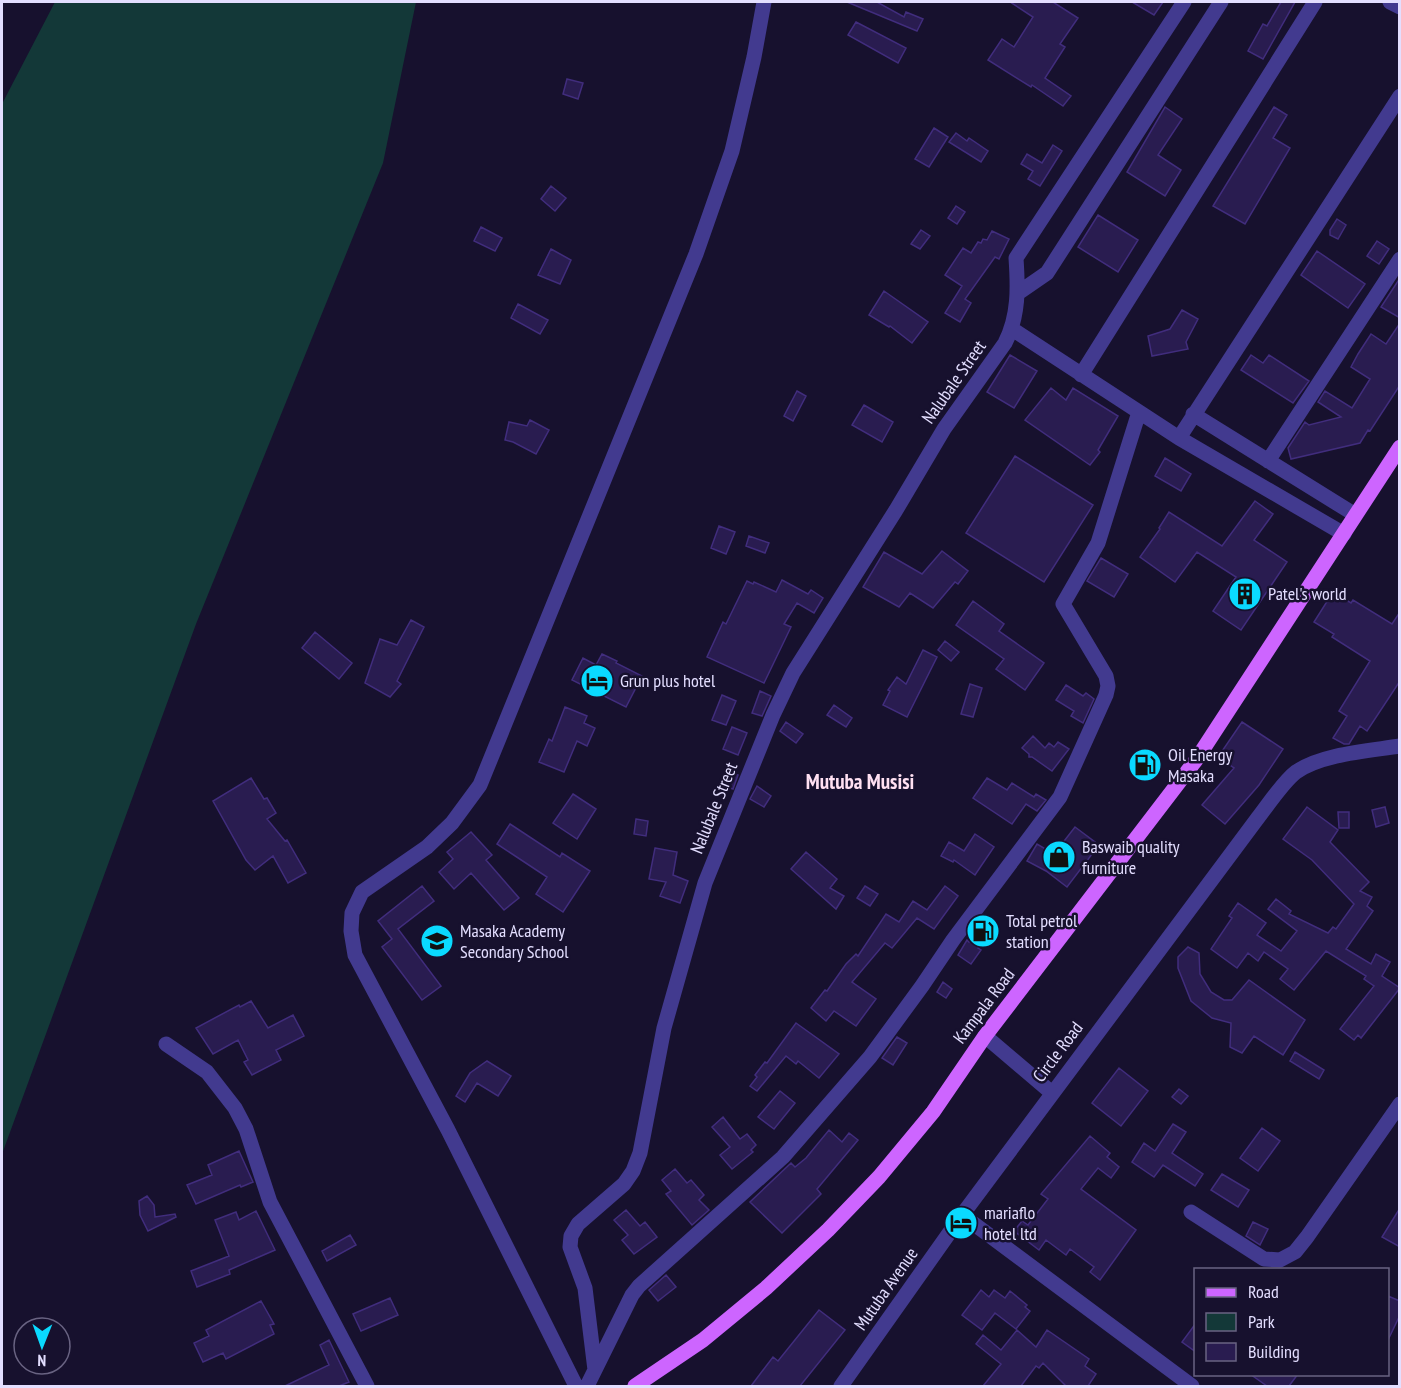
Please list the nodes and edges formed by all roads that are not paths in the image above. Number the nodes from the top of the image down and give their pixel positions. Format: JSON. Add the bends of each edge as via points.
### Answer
{"nodes":[{"id":1,"x":764,"y":2,"type":"edge"},
{"id":2,"x":1184,"y":2,"type":"edge"},
{"id":3,"x":1221,"y":2,"type":"edge"},
{"id":4,"x":1315,"y":2,"type":"edge"},
{"id":5,"x":1390,"y":2,"type":"edge"},
{"id":6,"x":1400,"y":7,"type":"edge"},
{"id":7,"x":1400,"y":96,"type":"edge"},
{"id":8,"x":1400,"y":259,"type":"edge"},
{"id":9,"x":1018,"y":293,"type":"junction"},
{"id":10,"x":1012,"y":329,"type":"junction"},
{"id":11,"x":1081,"y":375,"type":"junction"},
{"id":12,"x":1139,"y":412,"type":"junction"},
{"id":13,"x":1193,"y":414,"type":"junction"},
{"id":14,"x":1179,"y":438,"type":"junction"},
{"id":15,"x":1400,"y":447,"type":"edge"},
{"id":16,"x":1268,"y":461,"type":"junction"},
{"id":17,"x":1354,"y":514,"type":"junction"},
{"id":18,"x":1344,"y":534,"type":"junction"},
{"id":19,"x":1400,"y":746,"type":"edge"},
{"id":20,"x":986,"y":1036,"type":"junction"},
{"id":21,"x":166,"y":1044,"type":"dead end"},
{"id":22,"x":1052,"y":1093,"type":"junction"},
{"id":23,"x":1400,"y":1104,"type":"edge"},
{"id":24,"x":1191,"y":1212,"type":"dead end"},
{"id":25,"x":962,"y":1215,"type":"junction"},
{"id":26,"x":595,"y":1370,"type":"junction"},
{"id":27,"x":367,"y":1386,"type":"edge"},
{"id":28,"x":576,"y":1386,"type":"edge"},
{"id":29,"x":587,"y":1386,"type":"edge"},
{"id":30,"x":635,"y":1386,"type":"edge"},
{"id":31,"x":841,"y":1386,"type":"edge"},
{"id":32,"x":1192,"y":1386,"type":"edge"}],
"edges":[{"from":1,"to":28,"type":"street","via":[[732,151],[696,254],[480,785],[452,823],[427,847],[362,892],[352,912],[355,955]]},
{"from":2,"to":9,"type":"street","name":"Nalubale Street","via":[[1016,258]]},
{"from":3,"to":9,"type":"street","via":[[1047,273]]},
{"from":4,"to":11,"type":"street"},
{"from":5,"to":6,"type":"street"},
{"from":7,"to":13,"type":"street"},
{"from":8,"to":16,"type":"street"},
{"from":9,"to":10,"type":"street","name":"Nalubale Street"},
{"from":10,"to":11,"type":"street"},
{"from":10,"to":26,"type":"street","name":"Nalubale Street","via":[[944,429],[793,674],[772,716],[705,883],[664,1028],[640,1153],[624,1184],[578,1224],[571,1236],[570,1247],[585,1288]]},
{"from":11,"to":12,"type":"street"},
{"from":12,"to":14,"type":"street"},
{"from":12,"to":26,"type":"street","via":[[1098,543],[1063,604],[1106,675],[1108,686],[1060,796],[862,1065],[783,1157],[632,1295]]},
{"from":13,"to":14,"type":"street"},
{"from":13,"to":16,"type":"street"},
{"from":14,"to":18,"type":"street"},
{"from":15,"to":17,"type":"main road","name":"Kampala Road"},
{"from":16,"to":17,"type":"street"},
{"from":17,"to":18,"type":"main road","name":"Kampala Road"},
{"from":18,"to":20,"type":"main road","name":"Kampala Road","via":[[1196,760]]},
{"from":19,"to":22,"type":"street","name":"Circle Road","via":[[1312,763],[1294,773]]},
{"from":20,"to":22,"type":"street"},
{"from":20,"to":30,"type":"main road","name":"Kampala Road","via":[[933,1112],[828,1230],[703,1340]]},
{"from":21,"to":27,"type":"street","via":[[207,1072],[235,1108],[270,1202]]},
{"from":22,"to":25,"type":"street","name":"Circle Road"},
{"from":23,"to":24,"type":"street","via":[[1307,1237],[1280,1260],[1264,1259]]},
{"from":25,"to":31,"type":"street","name":"Mutuba Avenue"},
{"from":25,"to":32,"type":"street"},
{"from":26,"to":29,"type":"street"}]}
